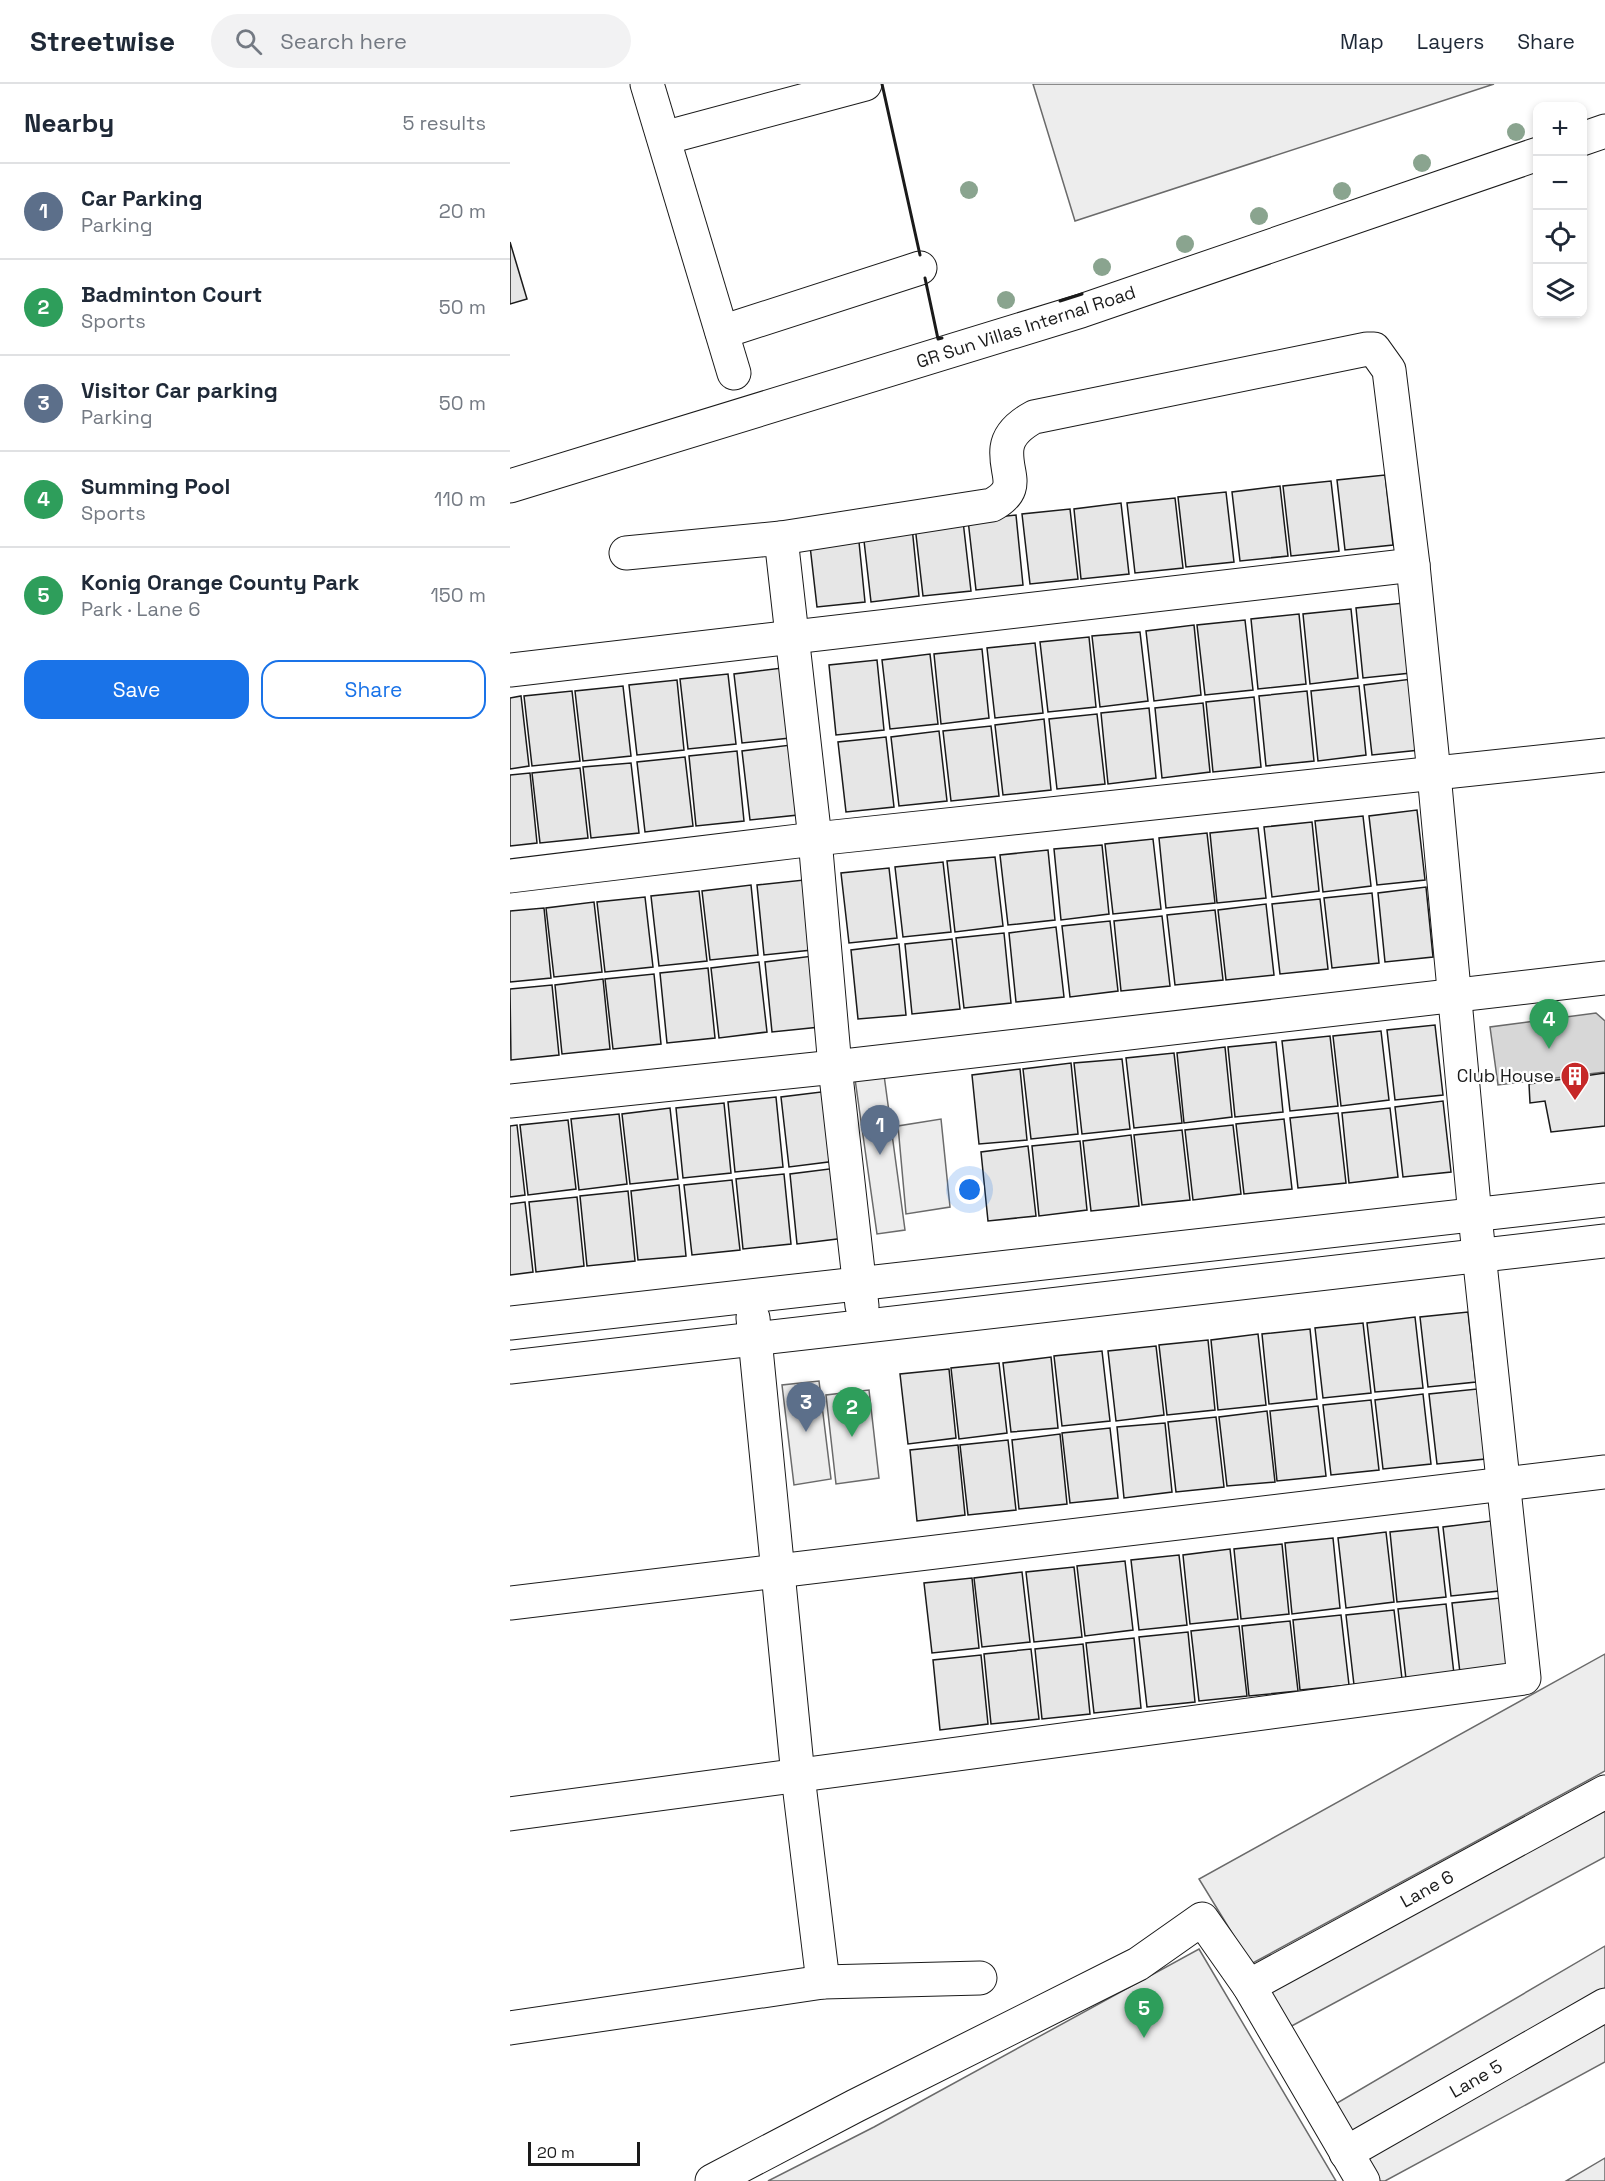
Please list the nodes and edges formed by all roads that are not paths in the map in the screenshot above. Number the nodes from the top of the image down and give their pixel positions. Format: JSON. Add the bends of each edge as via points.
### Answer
{"nodes":[{"id":1,"x":647,"y":84,"type":"edge"},
{"id":2,"x":865,"y":84,"type":"edge"},
{"id":3,"x":1605,"y":131,"type":"edge"},
{"id":4,"x":1587,"y":137,"type":"edge"},
{"id":5,"x":664,"y":138,"type":"junction"},
{"id":6,"x":1533,"y":156,"type":"edge"},
{"id":7,"x":920,"y":268,"type":"dead end"},
{"id":8,"x":722,"y":332,"type":"junction"},
{"id":9,"x":734,"y":372,"type":"dead end"},
{"id":10,"x":510,"y":486,"type":"edge"},
{"id":11,"x":781,"y":538,"type":"junction"},
{"id":12,"x":626,"y":553,"type":"dead end"},
{"id":13,"x":1413,"y":565,"type":"junction"},
{"id":14,"x":790,"y":637,"type":"junction"},
{"id":15,"x":510,"y":670,"type":"edge"},
{"id":16,"x":1605,"y":755,"type":"edge"},
{"id":17,"x":1434,"y":774,"type":"junction"},
{"id":18,"x":815,"y":839,"type":"junction"},
{"id":19,"x":510,"y":876,"type":"edge"},
{"id":20,"x":1605,"y":978,"type":"edge"},
{"id":21,"x":1453,"y":995,"type":"junction"},
{"id":22,"x":835,"y":1067,"type":"junction"},
{"id":23,"x":510,"y":1101,"type":"edge"},
{"id":24,"x":1605,"y":1200,"type":"edge"},
{"id":25,"x":1475,"y":1216,"type":"junction"},
{"id":26,"x":1605,"y":1240,"type":"edge"},
{"id":27,"x":1479,"y":1256,"type":"junction"},
{"id":28,"x":859,"y":1284,"type":"junction"},
{"id":29,"x":752,"y":1295,"type":"junction"},
{"id":30,"x":510,"y":1323,"type":"edge"},
{"id":31,"x":864,"y":1327,"type":"junction"},
{"id":32,"x":755,"y":1340,"type":"junction"},
{"id":33,"x":510,"y":1367,"type":"edge"},
{"id":34,"x":1605,"y":1472,"type":"edge"},
{"id":35,"x":1503,"y":1484,"type":"junction"},
{"id":36,"x":778,"y":1572,"type":"junction"},
{"id":37,"x":510,"y":1603,"type":"edge"},
{"id":38,"x":798,"y":1776,"type":"junction"},
{"id":39,"x":1605,"y":1792,"type":"edge"},
{"id":40,"x":510,"y":1814,"type":"edge"},
{"id":41,"x":980,"y":1978,"type":"dead end"},
{"id":42,"x":824,"y":1982,"type":"junction"},
{"id":43,"x":1249,"y":1986,"type":"junction"},
{"id":44,"x":1605,"y":2005,"type":"edge"},
{"id":45,"x":510,"y":2028,"type":"edge"},
{"id":46,"x":1346,"y":2153,"type":"junction"},
{"id":47,"x":712,"y":2181,"type":"edge"},
{"id":48,"x":1363,"y":2181,"type":"edge"}],
"edges":[{"from":1,"to":5,"type":"street"},
{"from":2,"to":5,"type":"street"},
{"from":3,"to":4,"type":"street"},
{"from":5,"to":8,"type":"street"},
{"from":6,"to":10,"type":"street","name":"GR Sun Villas Internal Road","via":[[1081,311]]},
{"from":7,"to":8,"type":"street"},
{"from":8,"to":9,"type":"street"},
{"from":11,"to":12,"type":"street"},
{"from":11,"to":13,"type":"street","via":[[992,506],[1010,491],[1007,447],[1013,434],[1034,417],[1374,349],[1389,370]]},
{"from":11,"to":14,"type":"street"},
{"from":13,"to":14,"type":"street"},
{"from":13,"to":17,"type":"street"},
{"from":14,"to":15,"type":"street"},
{"from":14,"to":18,"type":"street"},
{"from":16,"to":17,"type":"street"},
{"from":17,"to":18,"type":"street"},
{"from":17,"to":21,"type":"street"},
{"from":18,"to":19,"type":"street"},
{"from":18,"to":22,"type":"street"},
{"from":20,"to":21,"type":"street"},
{"from":21,"to":22,"type":"street"},
{"from":21,"to":25,"type":"street"},
{"from":22,"to":23,"type":"street"},
{"from":22,"to":28,"type":"street"},
{"from":24,"to":25,"type":"street"},
{"from":25,"to":27,"type":"street"},
{"from":25,"to":28,"type":"street"},
{"from":26,"to":27,"type":"street"},
{"from":27,"to":31,"type":"street"},
{"from":27,"to":35,"type":"street"},
{"from":28,"to":29,"type":"street"},
{"from":28,"to":31,"type":"street"},
{"from":29,"to":30,"type":"street"},
{"from":29,"to":32,"type":"street"},
{"from":31,"to":32,"type":"street"},
{"from":32,"to":33,"type":"street"},
{"from":32,"to":36,"type":"street"},
{"from":34,"to":35,"type":"street"},
{"from":35,"to":36,"type":"street"},
{"from":35,"to":38,"type":"street","via":[[1524,1678]]},
{"from":36,"to":37,"type":"street"},
{"from":36,"to":38,"type":"street"},
{"from":38,"to":40,"type":"street"},
{"from":38,"to":42,"type":"street"},
{"from":39,"to":43,"type":"street","name":"Lane 6"},
{"from":41,"to":42,"type":"street"},
{"from":42,"to":45,"type":"street"},
{"from":43,"to":46,"type":"street"},
{"from":43,"to":47,"type":"street","via":[[1202,1919],[1138,1964]]},
{"from":44,"to":46,"type":"street","name":"Lane 5"},
{"from":46,"to":48,"type":"street"}]}
